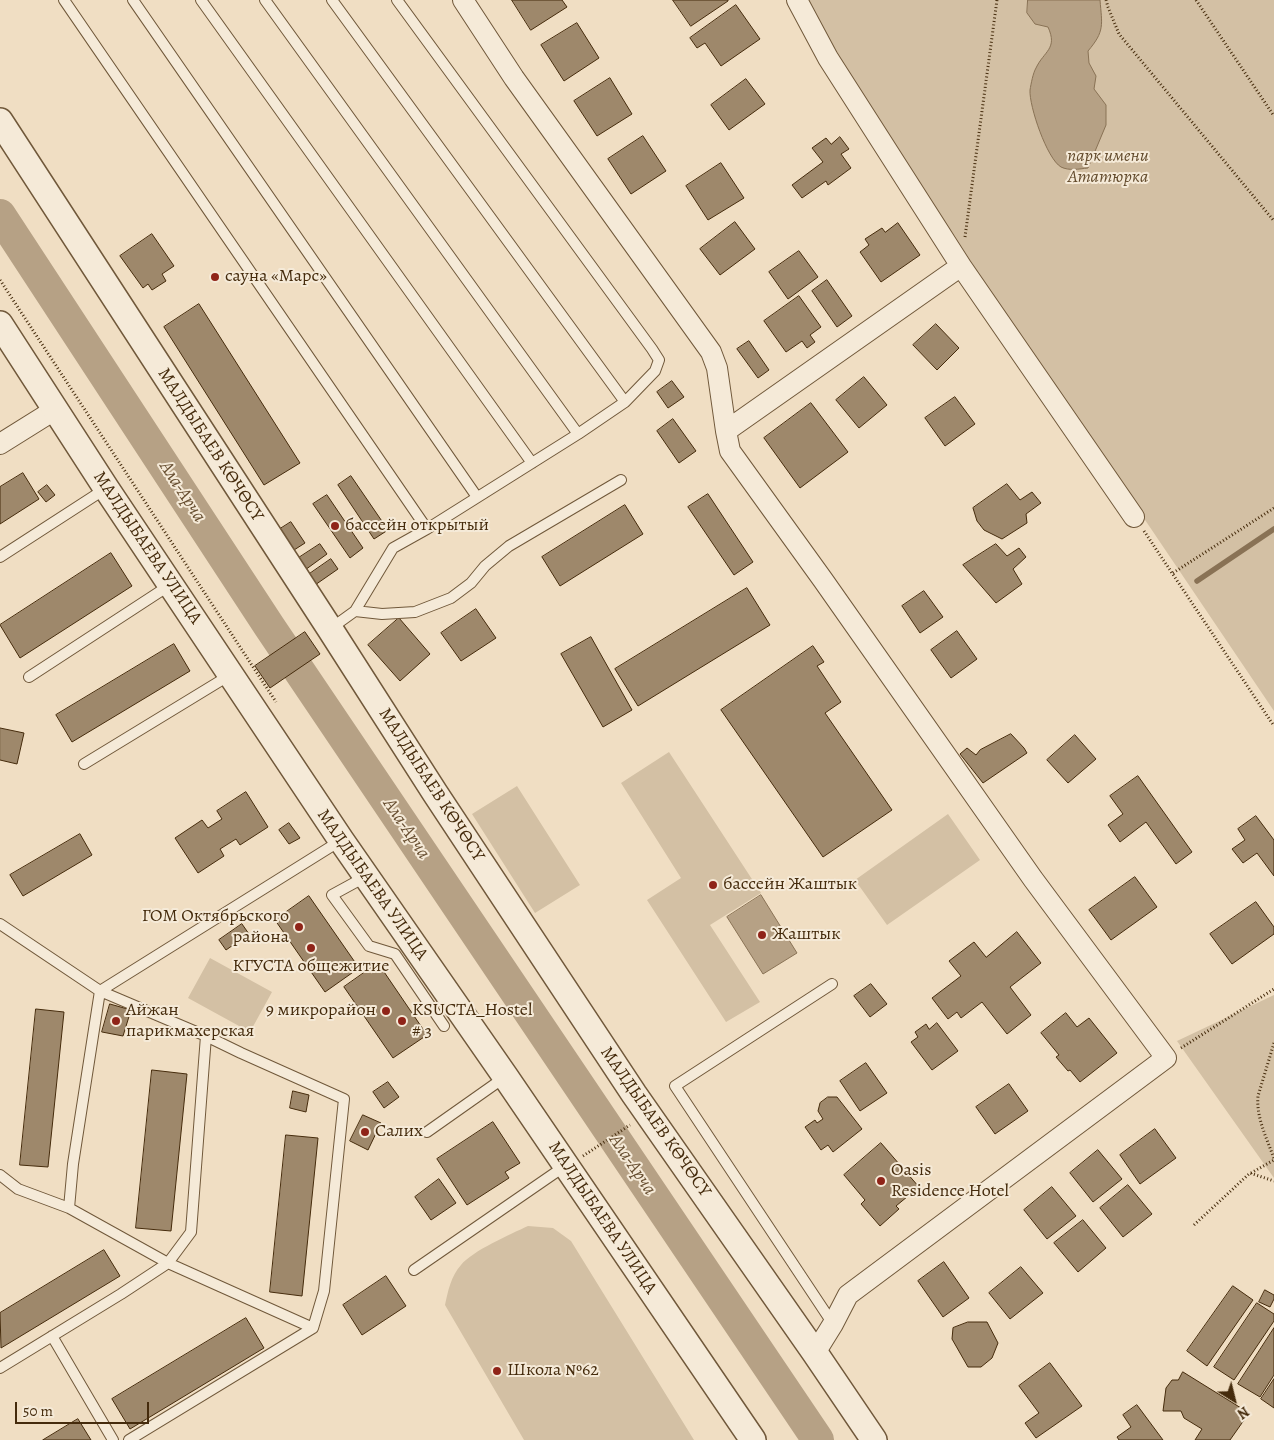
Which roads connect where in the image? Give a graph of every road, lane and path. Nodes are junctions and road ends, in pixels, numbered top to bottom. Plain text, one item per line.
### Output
1 (64, 0) edge
2 (133, 0) edge
3 (201, 0) edge
4 (265, 0) edge
5 (332, 0) edge
6 (397, 0) edge
7 (463, 0) edge
8 (797, 0) edge
9 (997, 0) edge
10 (1106, 0) edge
11 (1196, 0) edge
12 (1274, 116) edge
13 (0, 122) edge
14 (1274, 221) edge
15 (961, 266) junction
16 (0, 324) edge
17 (624, 402) junction
18 (56, 409) junction
19 (726, 431) junction
20 (578, 434) junction
21 (0, 444) edge
22 (532, 463) junction
23 (621, 480) dead end
24 (106, 488) junction
25 (477, 497) junction
26 (1274, 508) edge
27 (1134, 517) joint
28 (427, 529) junction
29 (0, 557) edge
30 (1173, 573) junction
31 (171, 584) junction
32 (355, 611) junction
33 (330, 629) junction
34 (230, 675) junction
35 (29, 677) dead end
36 (1274, 726) edge
37 (84, 764) dead end
38 (341, 840) junction
39 (366, 877) junction
40 (0, 924) edge
41 (832, 984) dead end
42 (1274, 989) edge
43 (100, 991) junction
44 (444, 1026) dead end
45 (206, 1036) junction
46 (1274, 1043) edge
47 (1166, 1058) junction
48 (505, 1076) junction
49 (633, 1123) dead end
50 (427, 1132) dead end
51 (1274, 1159) edge
52 (572, 1162) junction
53 (1250, 1173) junction
54 (0, 1175) edge
55 (1274, 1181) edge
56 (69, 1208) junction
57 (1194, 1224) dead end
58 (168, 1263) junction
59 (414, 1270) dead end
60 (833, 1324) junction
61 (313, 1328) junction
62 (52, 1336) junction
63 (816, 1353) junction
64 (0, 1368) edge
65 (113, 1440) edge
66 (128, 1440) edge
67 (753, 1440) edge
68 (874, 1440) edge

1 - 28 lane
2 - 25 lane
3 - 22 lane
4 - 20 lane
5 - 17 lane
6 - 17 lane
7 - 19 street
8 - 15 street
9 - 15 path
10 - 14 path
11 - 12 path
13 - 33 street, МАЛДЫБАЕВ КӨЧӨСҮ
15 - 19 street
15 - 27 street
16 - 18 street, МАЛДЫБАЕВА УЛИЦА
17 - 20 lane
18 - 21 street
18 - 24 street, МАЛДЫБАЕВА УЛИЦА
19 - 47 street
20 - 22 lane
22 - 25 lane
23 - 32 lane
24 - 29 lane
24 - 31 street, МАЛДЫБАЕВА УЛИЦА
25 - 28 lane
26 - 30 path
27 - 30 path
28 - 32 lane
30 - 36 path
31 - 34 street, МАЛДЫБАЕВА УЛИЦА
31 - 35 lane
32 - 33 lane
33 - 63 street, МАЛДЫБАЕВ КӨЧӨСҮ
34 - 37 lane
34 - 38 street, МАЛДЫБАЕВА УЛИЦА
38 - 39 street, МАЛДЫБАЕВА УЛИЦА
38 - 43 lane
39 - 44 lane
39 - 48 street, МАЛДЫБАЕВА УЛИЦА
40 - 43 lane
41 - 60 lane
42 - 47 path
43 - 45 lane
43 - 56 lane
45 - 58 lane
45 - 61 lane
46 - 51 path
47 - 60 street
48 - 50 lane
48 - 52 street, МАЛДЫБАЕВА УЛИЦА
49 - 52 path
51 - 53 path
52 - 59 lane
52 - 67 street, МАЛДЫБАЕВА УЛИЦА
53 - 55 path
53 - 57 path
54 - 56 lane
56 - 58 lane
58 - 61 lane
58 - 62 lane
60 - 63 street
61 - 66 lane
62 - 64 lane
62 - 65 lane
63 - 68 street, МАЛДЫБАЕВ КӨЧӨСҮ

